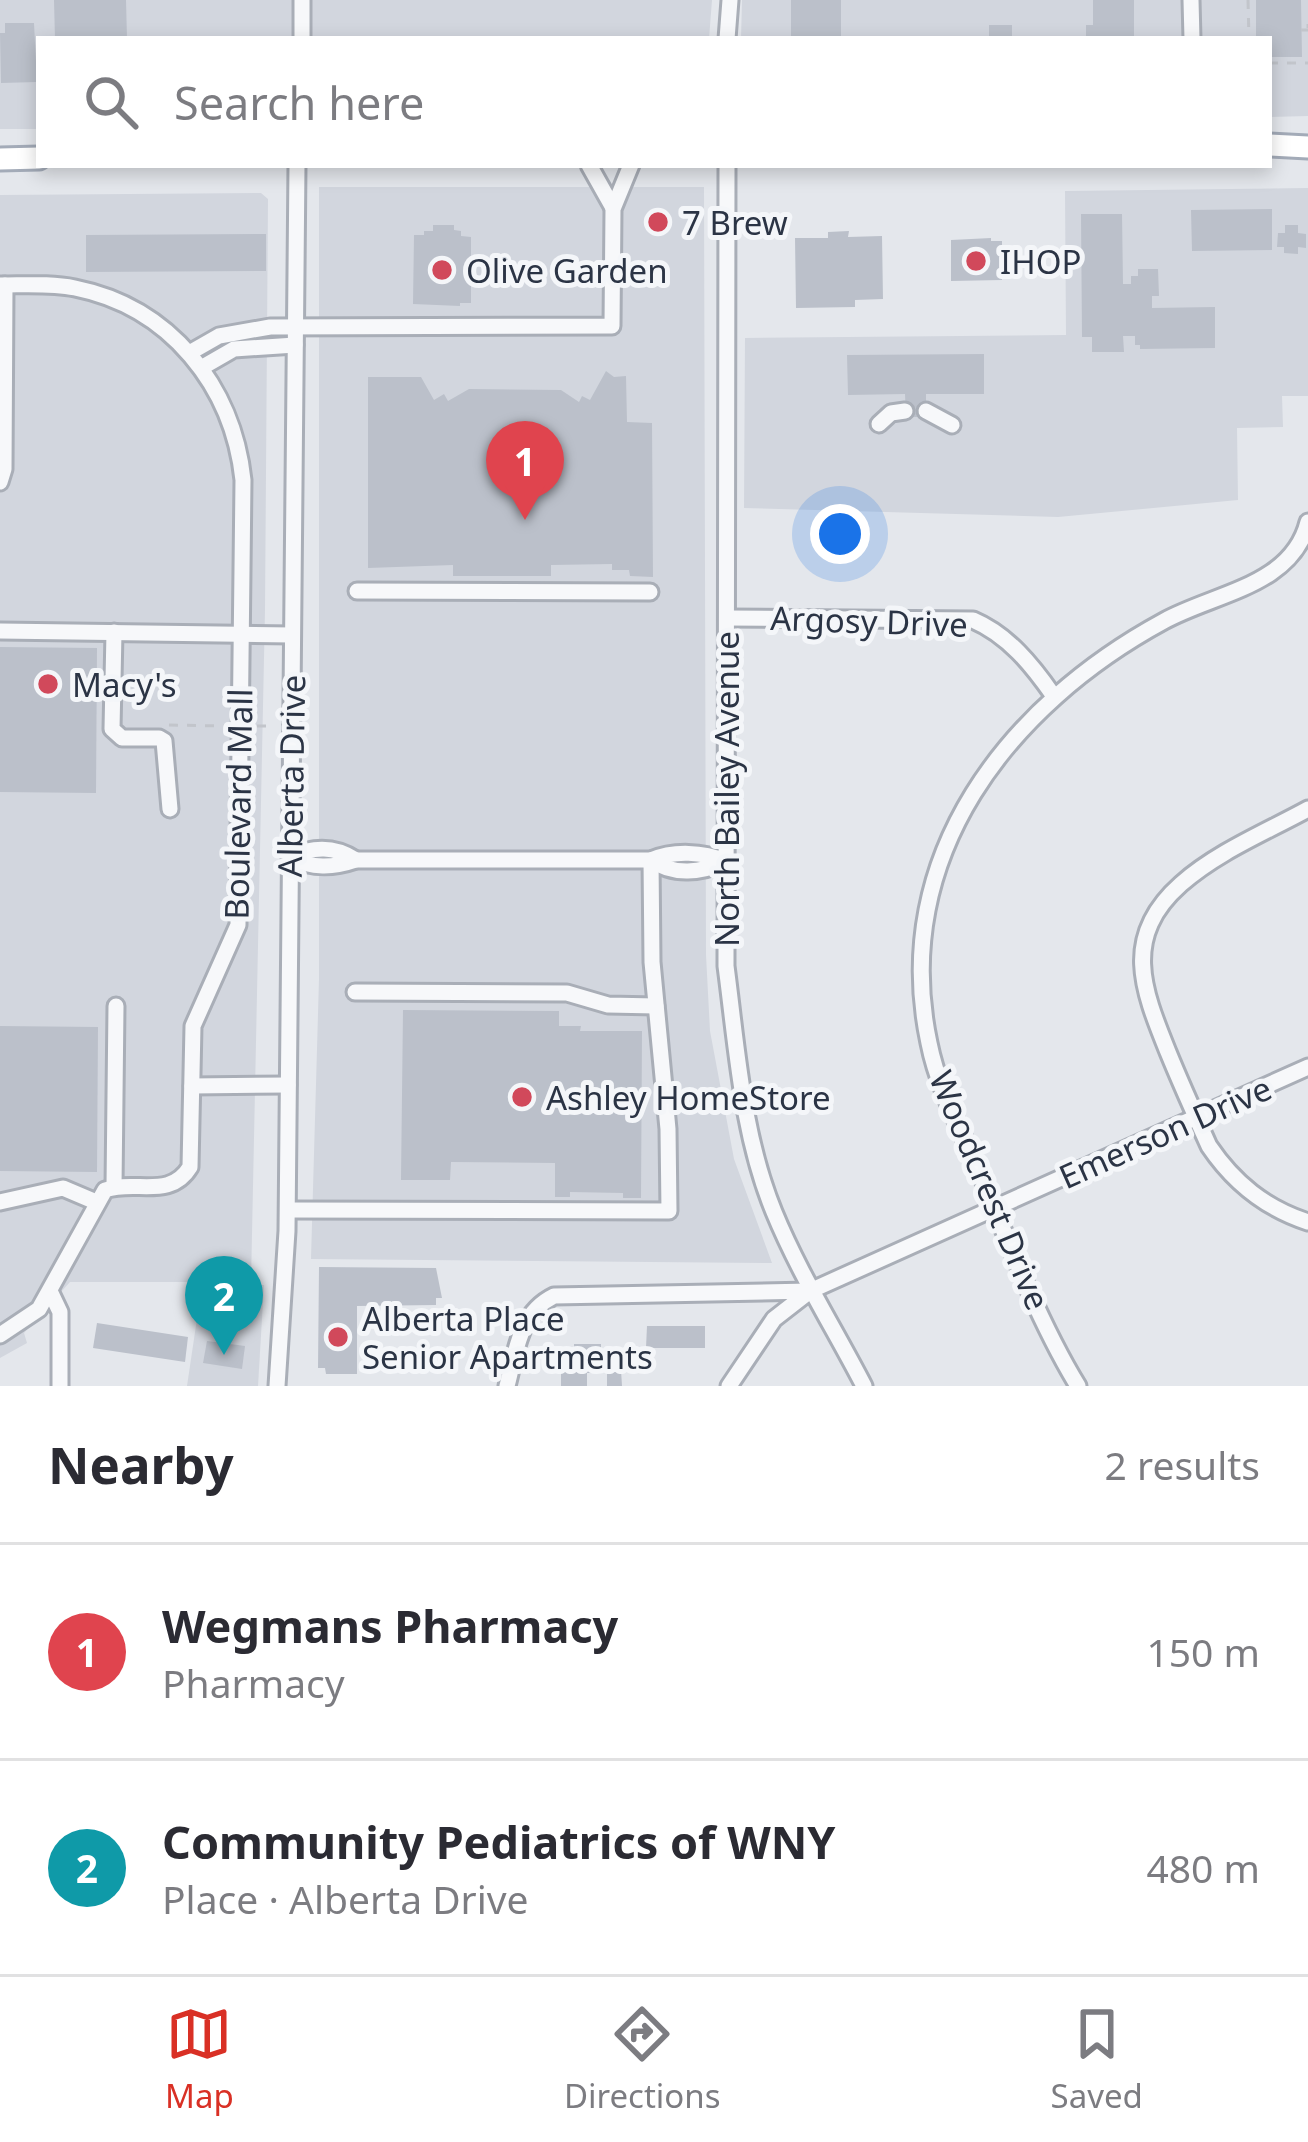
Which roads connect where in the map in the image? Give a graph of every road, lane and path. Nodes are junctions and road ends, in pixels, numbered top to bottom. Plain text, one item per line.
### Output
1 (302, 0) edge
2 (730, 0) edge
3 (1191, 0) edge
4 (1248, 0) edge
5 (302, 36) edge
6 (727, 36) edge
7 (1192, 36) edge
8 (1249, 36) edge
9 (1272, 63) edge
10 (1308, 63) edge
11 (1272, 146) edge
12 (1308, 147) edge
13 (36, 158) edge
14 (0, 159) edge
15 (297, 168) edge
16 (591, 168) edge
17 (630, 168) edge
18 (727, 168) edge
19 (613, 209) junction
20 (3, 285) edge
21 (295, 327) junction
22 (296, 345) junction
23 (191, 352) junction
24 (201, 368) junction
25 (905, 411) dead end
26 (926, 411) dead end
27 (879, 424) dead end
28 (952, 425) dead end
29 (0, 482) edge
30 (1308, 522) edge
31 (357, 592) dead end
32 (650, 592) dead end
33 (727, 618) junction
34 (0, 631) edge
35 (114, 632) junction
36 (242, 634) junction
37 (292, 635) junction
38 (1053, 695) junction
39 (167, 725) dead end
40 (230, 726) dead end
41 (255, 726) dead end
42 (270, 726) dead end
43 (170, 809) dead end
44 (1308, 809) edge
45 (290, 857) junction
46 (651, 860) junction
47 (726, 861) junction
48 (355, 992) dead end
49 (116, 1006) dead end
50 (656, 1006) junction
51 (1308, 1067) edge
52 (192, 1085) junction
53 (288, 1085) junction
54 (1196, 1118) junction
55 (114, 1186) junction
56 (0, 1202) edge
57 (96, 1202) junction
58 (994, 1208) junction
59 (288, 1210) junction
60 (1308, 1222) edge
61 (50, 1291) junction
62 (810, 1291) junction
63 (0, 1335) edge
64 (60, 1386) edge
65 (277, 1386) edge
66 (507, 1386) edge
67 (729, 1386) edge
68 (864, 1386) edge
69 (1078, 1386) edge

1 - 5 street
2 - 6 street
3 - 7 street
4 - 8 path
9 - 10 path
11 - 12 main road
13 - 14 main road
15 - 21 street, Alberta Drive
16 - 19 street
17 - 19 street
18 - 33 street, North Bailey Avenue
19 - 21 street
20 - 23 street, Boulevard Mall
20 - 29 street, Boulevard Mall
21 - 22 street, Alberta Drive
21 - 23 street
22 - 24 street
22 - 37 street, Alberta Drive
23 - 24 street, Boulevard Mall
24 - 36 street, Boulevard Mall
25 - 27 street
26 - 28 street
30 - 38 street, Woodcrest Drive
31 - 32 street
33 - 38 street, Argosy Drive
33 - 47 street, North Bailey Avenue
34 - 35 street
35 - 36 street
35 - 43 street
36 - 37 street
36 - 52 street, Boulevard Mall
37 - 45 street, Alberta Drive
38 - 58 street, Woodcrest Drive
39 - 40 path
41 - 42 path
44 - 54 street
45 - 46 street
45 - 53 street, Alberta Drive
46 - 47 street
46 - 50 street
47 - 62 street, North Bailey Avenue
48 - 50 street
49 - 55 street
50 - 59 street
51 - 54 street, Emerson Drive
52 - 53 street
52 - 55 street, Boulevard Mall
53 - 59 street, Alberta Drive
54 - 58 street, Emerson Drive
54 - 60 street
55 - 57 street
56 - 57 street
57 - 61 street
58 - 62 street, Emerson Drive
58 - 69 street, Woodcrest Drive
59 - 65 street, Alberta Drive
61 - 63 street
61 - 64 street
62 - 66 street
62 - 67 street, Emerson Drive
62 - 68 street, North Bailey Avenue

